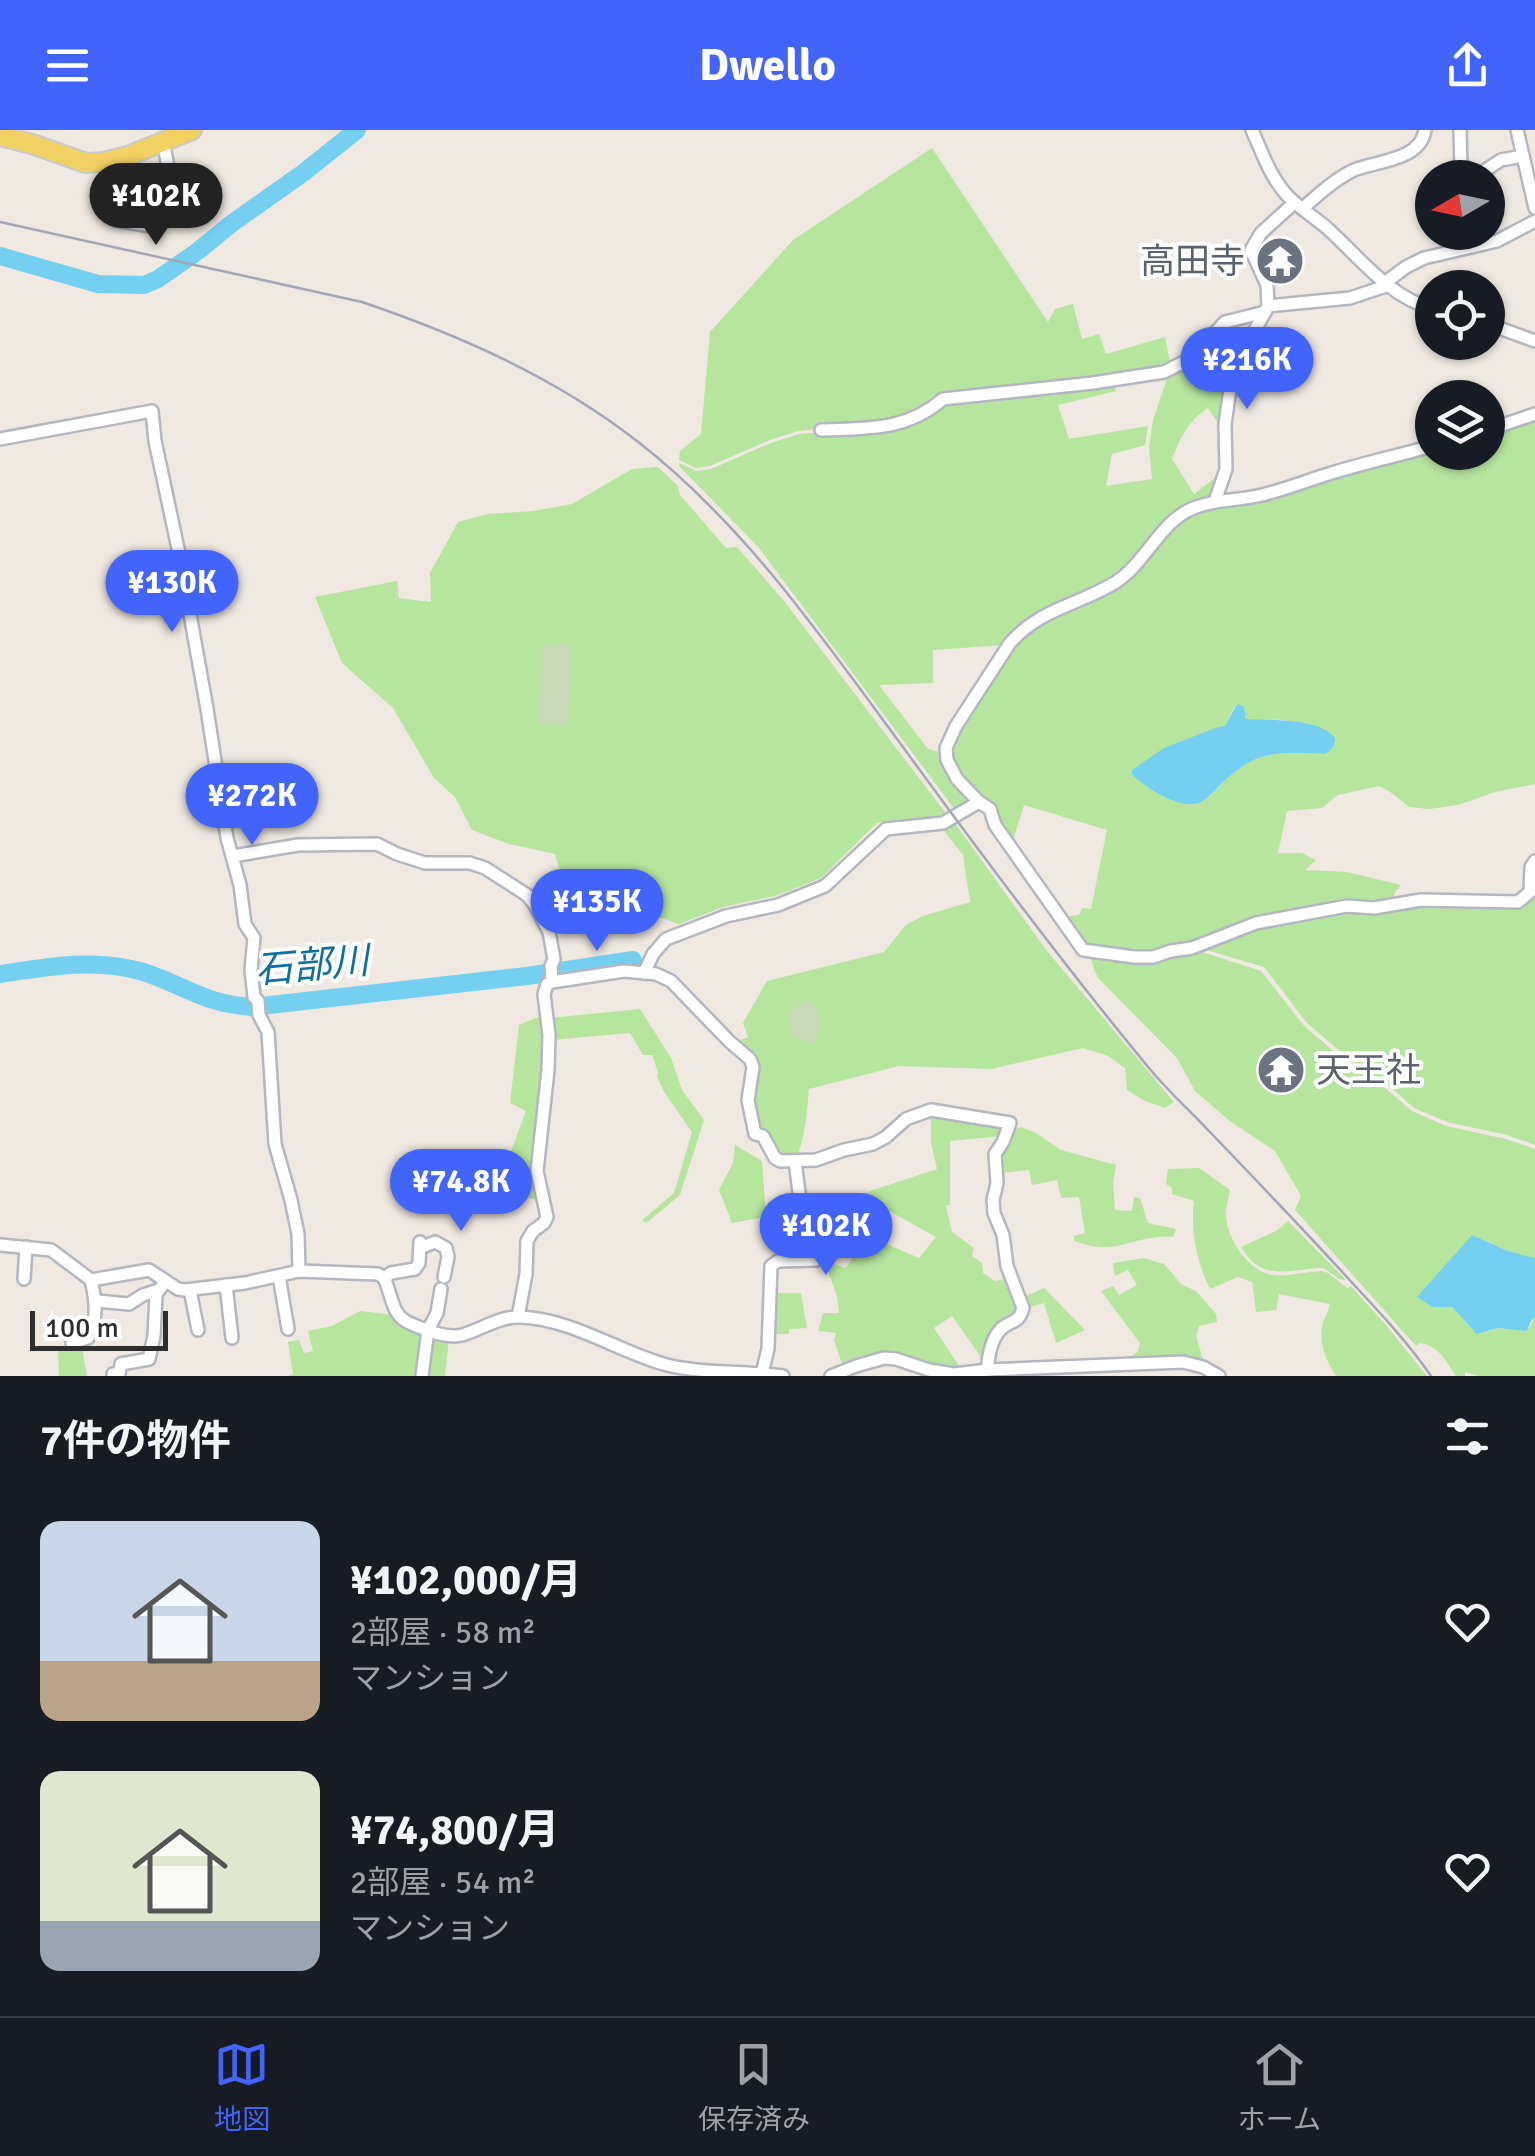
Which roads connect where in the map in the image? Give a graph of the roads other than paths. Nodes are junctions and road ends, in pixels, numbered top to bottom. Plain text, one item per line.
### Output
1 (192, 130) edge
2 (1252, 130) edge
3 (1425, 130) edge
4 (1460, 130) edge
5 (1517, 130) edge
6 (6, 135) edge
7 (35, 137) edge
8 (163, 141) junction
9 (1526, 154) edge
10 (113, 160) junction
11 (1299, 205) junction
12 (1535, 208) edge
13 (1535, 222) edge
14 (1388, 284) junction
15 (1415, 304) edge
16 (1266, 309) junction
17 (1505, 330) edge
18 (1535, 341) edge
19 (1535, 414) edge
20 (1505, 424) edge
21 (821, 430) dead end
22 (0, 439) edge
23 (1415, 450) edge
24 (1216, 502) junction
25 (979, 802) junction
26 (234, 856) junction
27 (1535, 860) edge
28 (644, 973) junction
29 (551, 975) junction
30 (795, 1162) junction
31 (0, 1245) edge
32 (26, 1247) junction
33 (299, 1272) junction
34 (279, 1276) junction
35 (384, 1278) junction
36 (24, 1279) dead end
37 (91, 1280) junction
38 (226, 1285) junction
39 (163, 1286) junction
40 (190, 1290) junction
41 (96, 1301) junction
42 (518, 1317) junction
43 (288, 1329) dead end
44 (198, 1330) dead end
45 (428, 1330) junction
46 (232, 1338) dead end
47 (72, 1343) dead end
48 (988, 1370) junction
49 (762, 1373) junction
50 (113, 1374) edge
51 (422, 1376) edge
52 (783, 1376) edge
53 (830, 1376) edge
54 (1219, 1376) edge

1 - 8 main road
2 - 11 street
3 - 11 street
4 - 9 street
5 - 9 street
6 - 7 main road
7 - 10 main road
8 - 10 main road
8 - 10 street
9 - 12 street
11 - 14 street
11 - 16 street
13 - 14 street
14 - 15 street
14 - 16 street
16 - 21 street
16 - 24 street
17 - 18 street
19 - 20 street
22 - 26 street
23 - 24 street
24 - 25 street
25 - 27 street
25 - 28 street
26 - 29 street
26 - 33 street
28 - 29 street
28 - 30 street
29 - 42 street
30 - 48 street
30 - 49 street
31 - 32 street
32 - 36 street
32 - 37 street
33 - 34 street
33 - 35 street
34 - 38 street
34 - 43 street
35 - 45 street
35 - 45 street
37 - 39 street
37 - 41 street
38 - 40 street
38 - 46 street
39 - 40 street
39 - 41 street
39 - 50 street
40 - 44 street
41 - 47 street
42 - 45 street
42 - 49 street
45 - 51 street
48 - 53 street
48 - 54 street
49 - 52 street

